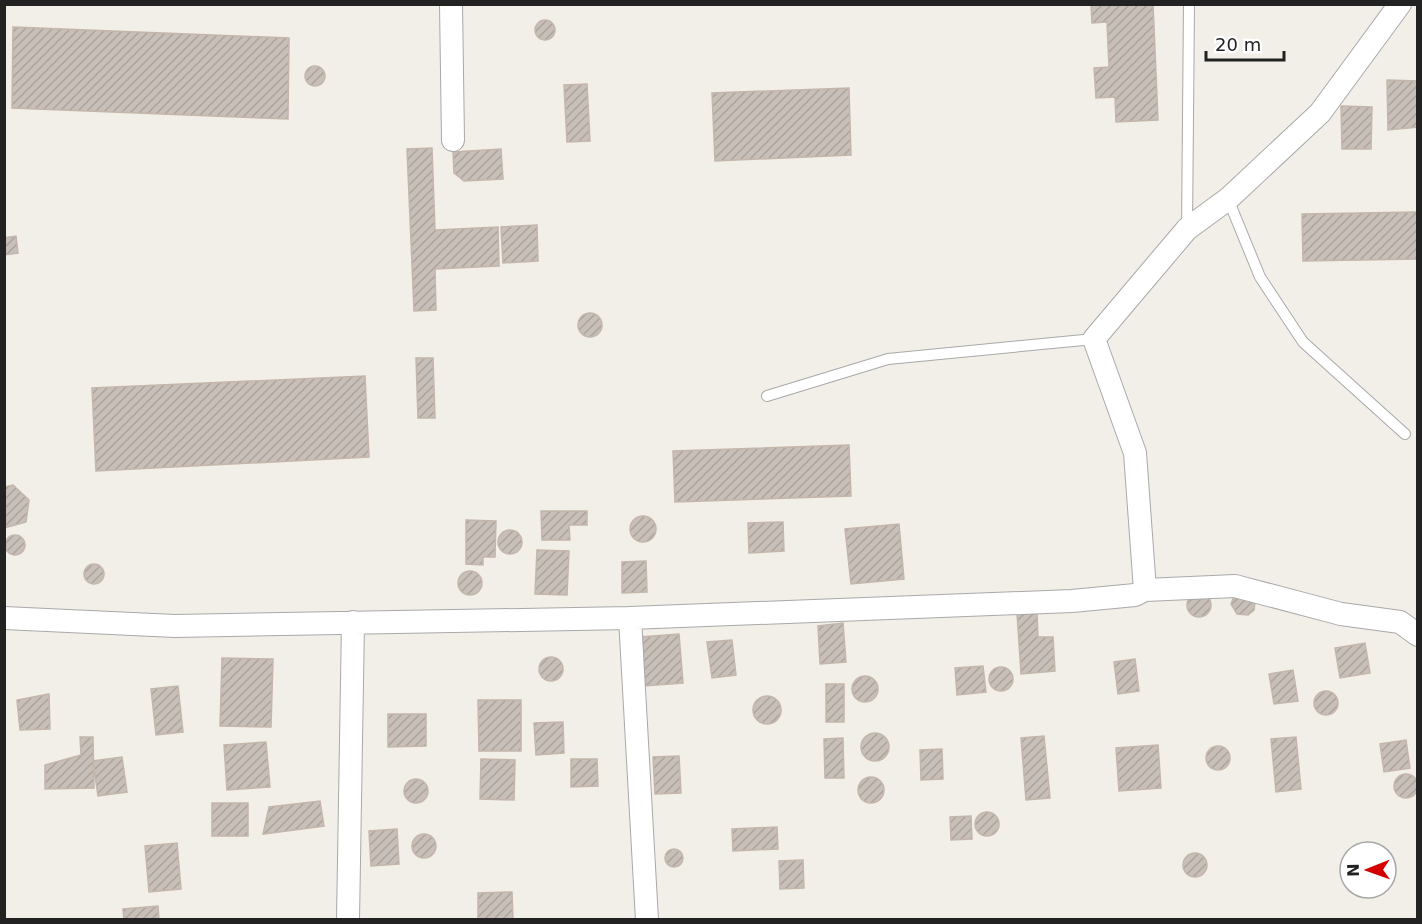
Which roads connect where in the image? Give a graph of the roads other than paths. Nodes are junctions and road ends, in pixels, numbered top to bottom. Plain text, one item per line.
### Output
1 (451, 4) edge
2 (1189, 4) edge
3 (1400, 4) edge
4 (453, 140) dead end
5 (1228, 199) junction
6 (1187, 229) junction
7 (1094, 339) junction
8 (767, 396) dead end
9 (1405, 434) dead end
10 (1145, 590) junction
11 (4, 618) edge
12 (630, 618) junction
13 (353, 622) junction
14 (1418, 635) edge
15 (348, 920) edge
16 (647, 920) edge

1 - 4 street
2 - 6 lane
3 - 5 street
5 - 6 street
5 - 9 lane
6 - 7 street
7 - 8 lane
7 - 10 street
10 - 12 street
10 - 14 street
11 - 13 street
12 - 13 street
12 - 16 street
13 - 15 street

